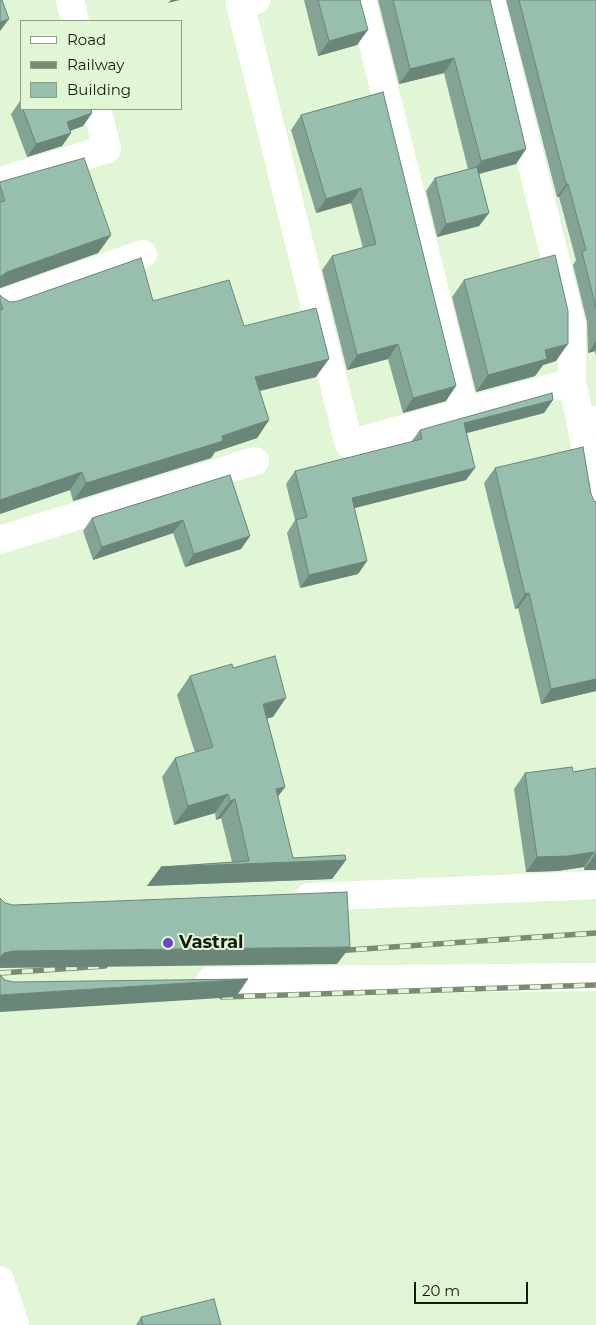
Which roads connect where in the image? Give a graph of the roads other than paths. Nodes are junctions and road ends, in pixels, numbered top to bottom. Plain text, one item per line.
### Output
1 (70, 0) edge
2 (254, 0) edge
3 (362, 0) edge
4 (491, 0) edge
5 (75, 20) edge
6 (97, 110) edge
7 (0, 181) edge
8 (143, 254) dead end
9 (0, 304) edge
10 (572, 382) junction
11 (465, 412) junction
12 (588, 422) edge
13 (255, 461) dead end
14 (596, 506) edge
15 (0, 540) edge
16 (596, 885) edge
17 (283, 898) edge
18 (596, 977) edge
19 (189, 982) edge
20 (0, 1280) edge
21 (15, 1325) edge

1 - 5 street
2 - 11 street
3 - 11 street
4 - 10 street
6 - 7 street
8 - 9 street
10 - 11 street
10 - 12 street
12 - 14 street
13 - 15 street
16 - 17 street
18 - 19 street
20 - 21 street

